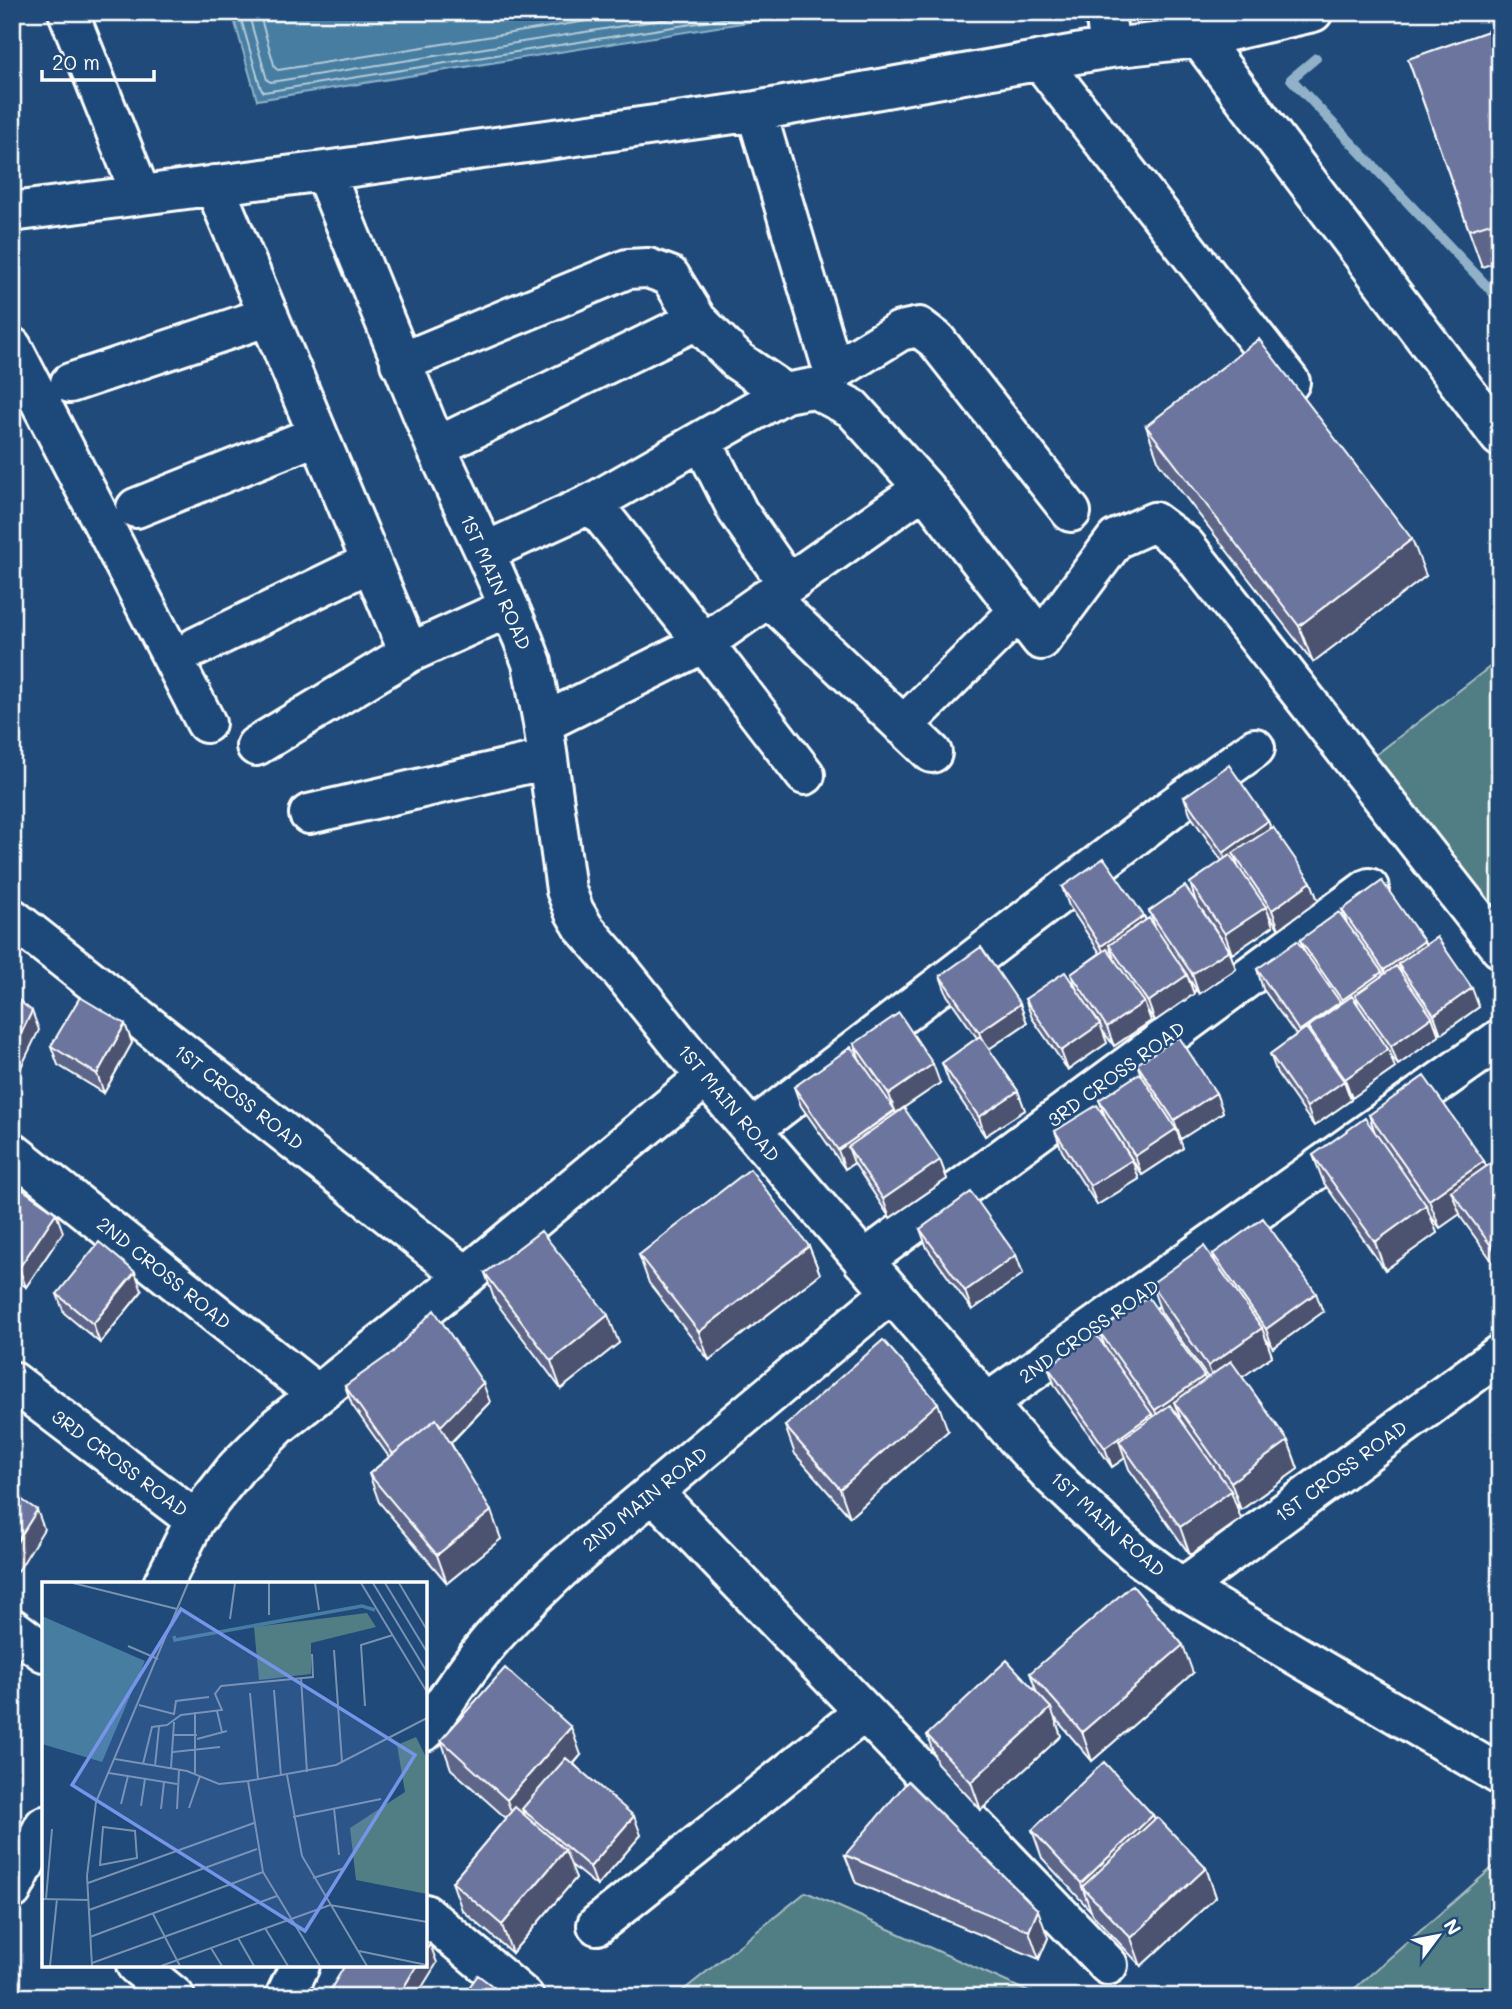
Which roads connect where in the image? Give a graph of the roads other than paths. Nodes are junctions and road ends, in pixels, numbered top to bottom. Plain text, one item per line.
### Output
1 (68, 12) edge
2 (1313, 12) edge
3 (1108, 30) edge
4 (1199, 38) junction
5 (1040, 60) junction
6 (756, 111) junction
7 (324, 171) junction
8 (214, 185) junction
9 (141, 195) junction
10 (12, 212) edge
11 (269, 316) junction
12 (697, 320) junction
13 (12, 347) edge
14 (400, 363) junction
15 (70, 383) dead end
16 (785, 393) junction
17 (1315, 413) edge
18 (318, 435) junction
19 (1500, 438) edge
20 (702, 441) junction
21 (436, 447) junction
22 (924, 488) junction
23 (592, 503) junction
24 (136, 509) dead end
25 (1071, 512) dead end
26 (485, 552) junction
27 (371, 562) junction
28 (778, 590) junction
29 (508, 608) junction
30 (1018, 612) junction
31 (704, 643) junction
32 (196, 647) dead end
33 (409, 653) junction
34 (206, 723) dead end
35 (903, 726) junction
36 (546, 741) junction
37 (256, 747) dead end
38 (1255, 748) dead end
39 (932, 753) dead end
40 (805, 775) dead end
41 (309, 814) dead end
42 (1369, 888) edge
43 (12, 918) edge
44 (1500, 948) edge
45 (1500, 1039) edge
46 (706, 1077) junction
47 (751, 1130) junction
48 (12, 1152) edge
49 (863, 1261) junction
50 (466, 1276) junction
51 (891, 1293) junction
52 (1500, 1354) edge
53 (12, 1381) edge
54 (317, 1394) junction
55 (986, 1404) junction
56 (654, 1493) junction
57 (195, 1520) junction
58 (164, 1582) edge
59 (1182, 1588) junction
60 (12, 1628) edge
61 (42, 1651) edge
62 (864, 1712) junction
63 (427, 1728) edge
64 (1500, 1775) edge
65 (42, 1831) edge
66 (22, 1880) edge
67 (427, 1916) edge
68 (597, 1925) dead end
69 (1108, 1965) dead end
70 (138, 1967) edge
71 (299, 1967) edge
72 (175, 1997) edge
73 (285, 1997) edge
74 (524, 1997) edge

1 - 9 street
2 - 4 street
3 - 4 street
3 - 5 street
4 - 19 street
5 - 6 street
5 - 17 street
6 - 7 street
6 - 25 street
7 - 8 street
7 - 14 street, 1ST MAIN ROAD
8 - 9 street
8 - 11 street
9 - 10 street
11 - 15 street
11 - 18 street
12 - 14 street
12 - 16 street
12 - 21 street
13 - 34 street
14 - 21 street, 1ST MAIN ROAD
16 - 20 street
16 - 22 street
18 - 24 street
18 - 27 street
20 - 23 street
20 - 28 street
21 - 26 street, 1ST MAIN ROAD
22 - 28 street
22 - 30 street
23 - 26 street
23 - 31 street
26 - 29 street, 1ST MAIN ROAD
27 - 32 street
27 - 33 street
28 - 31 street
28 - 35 street
29 - 33 street
29 - 36 street, 1ST MAIN ROAD
30 - 35 street
30 - 44 street
31 - 36 street
31 - 40 street
33 - 37 street
35 - 39 street
36 - 41 street
36 - 46 street, 1ST MAIN ROAD
38 - 47 street
42 - 49 street, 3RD CROSS ROAD
43 - 50 street, 1ST CROSS ROAD
45 - 55 street, 2ND CROSS ROAD
46 - 47 street, 1ST MAIN ROAD
46 - 50 street
47 - 49 street, 1ST MAIN ROAD
48 - 54 street, 2ND CROSS ROAD
49 - 51 street, 1ST MAIN ROAD
50 - 54 street
51 - 55 street, 1ST MAIN ROAD
51 - 56 street, 2ND MAIN ROAD
52 - 59 street, 1ST CROSS ROAD
53 - 57 street, 3RD CROSS ROAD
54 - 57 street
55 - 59 street, 1ST MAIN ROAD
56 - 62 street
56 - 63 street, 2ND MAIN ROAD
57 - 58 street
59 - 64 street, 1ST MAIN ROAD
60 - 61 street
62 - 68 street
62 - 69 street
65 - 66 street
67 - 74 street
70 - 72 street
71 - 73 street

